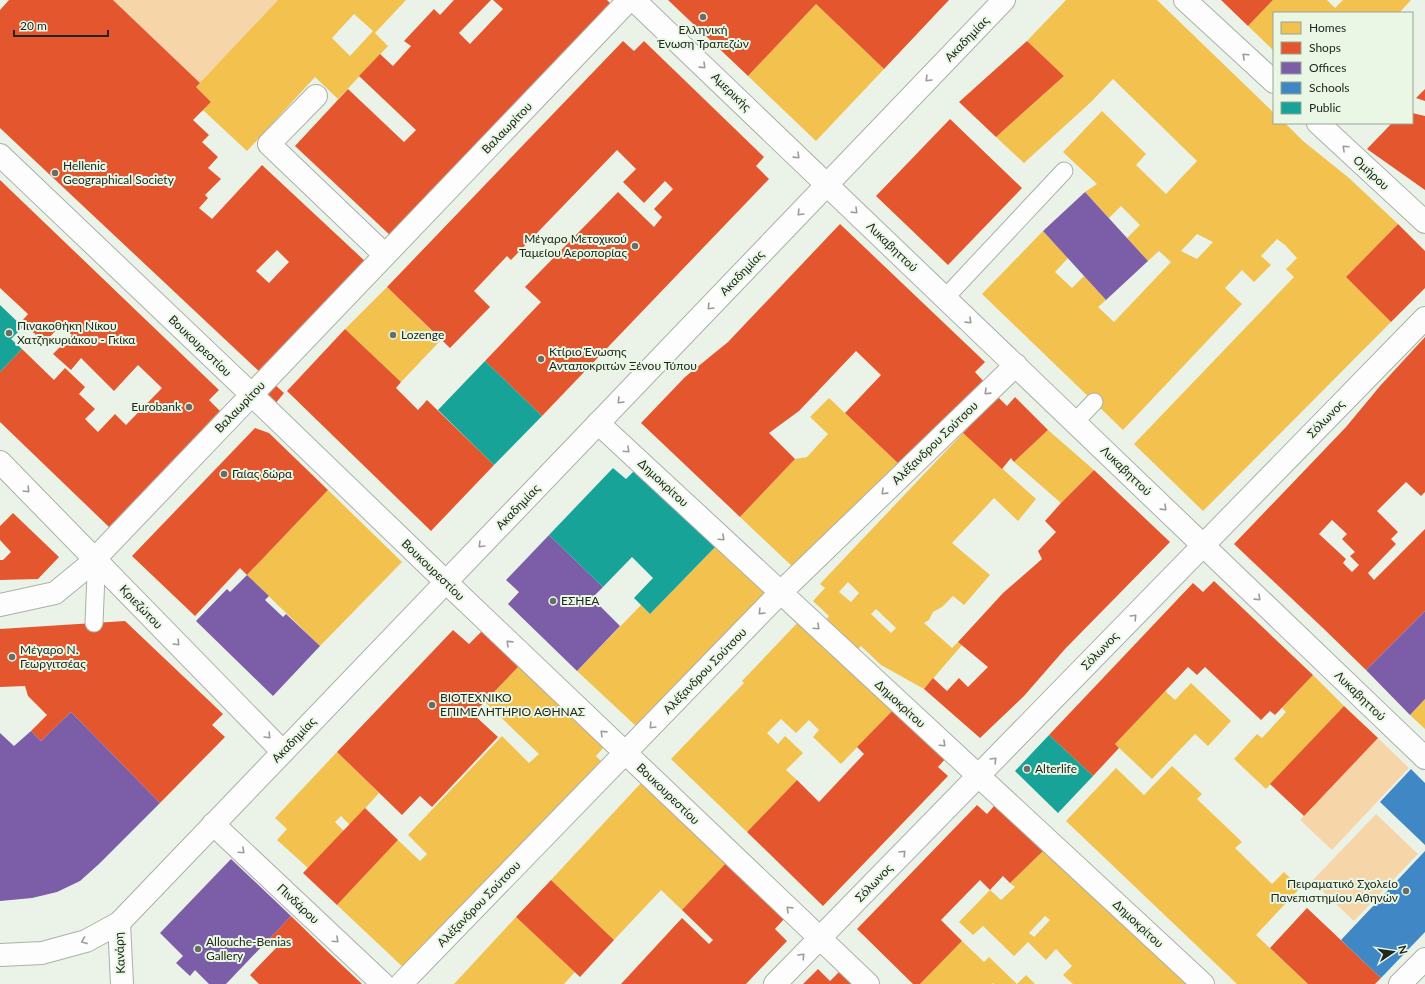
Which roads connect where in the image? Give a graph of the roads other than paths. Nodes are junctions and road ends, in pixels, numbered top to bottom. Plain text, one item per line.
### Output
1 (629, 0) edge
2 (634, 0) edge
3 (1004, 0) edge
4 (1185, 0) edge
5 (1273, 81) edge
6 (316, 96) dead end
7 (1319, 124) edge
8 (0, 155) edge
9 (1064, 171) dead end
10 (827, 185) junction
11 (1425, 222) edge
12 (385, 255) junction
13 (945, 298) junction
14 (1425, 318) edge
15 (1016, 365) junction
16 (252, 395) junction
17 (1094, 402) dead end
18 (1075, 422) junction
19 (598, 423) junction
20 (0, 462) edge
21 (1203, 545) junction
22 (95, 559) junction
23 (446, 582) junction
24 (780, 592) junction
25 (0, 606) edge
26 (94, 623) dead end
27 (283, 752) junction
28 (626, 754) junction
29 (1425, 758) edge
30 (978, 776) junction
31 (213, 824) junction
32 (119, 923) junction
33 (820, 938) junction
34 (0, 955) edge
35 (1425, 959) edge
36 (122, 984) edge
37 (384, 984) edge
38 (401, 984) edge
39 (775, 984) edge
40 (868, 984) edge
41 (1203, 984) edge
42 (1400, 984) edge

1 - 12 street, Βαλαωρίτου
2 -> 10 street, Αμερικής
3 -> 10 street, Ακαδημίας
5 -> 4 street
6 - 12 street
11 -> 7 street, Ομήρου
8 - 16 street, Βουκουρεστίου
9 - 13 lane
10 -> 13 street, Λυκαβηττού
10 -> 19 street, Ακαδημίας
12 - 16 street, Βαλαωρίτου
13 -> 15 street, Λυκαβηττού
14 - 21 street, Σόλωνος
15 - 18 street, Λυκαβηττού
15 -> 24 street, Αλέξανδρου Σούτσου
16 - 22 street, Βαλαωρίτου
16 - 23 street, Βουκουρεστίου
17 - 18 lane
18 -> 21 street, Λυκαβηττού
19 -> 23 street, Ακαδημίας
19 -> 24 street, Δημοκρίτου
20 -> 22 street, Κριεζώτου
21 -> 29 street, Λυκαβηττού
30 -> 21 street, Σόλωνος
22 - 25 street, Βαλαωρίτου
22 - 26 lane
22 -> 27 street, Κριεζώτου
23 - 27 street, Ακαδημίας
28 -> 23 street, Βουκουρεστίου
24 -> 28 street, Αλέξανδρου Σούτσου
24 -> 30 street, Δημοκρίτου
27 - 31 street, Ακαδημίας
33 -> 28 street, Βουκουρεστίου
28 - 38 street, Αλέξανδρου Σούτσου
33 -> 30 street, Σόλωνος
30 - 41 street, Δημοκρίτου
31 - 32 street, Ακαδημίας
31 -> 37 street, Πινδάρου
32 -> 34 street, Ακαδημίας
32 - 36 street, Κανάρη
39 -> 33 street, Σόλωνος
33 - 40 street, Βουκουρεστίου
35 - 42 street

